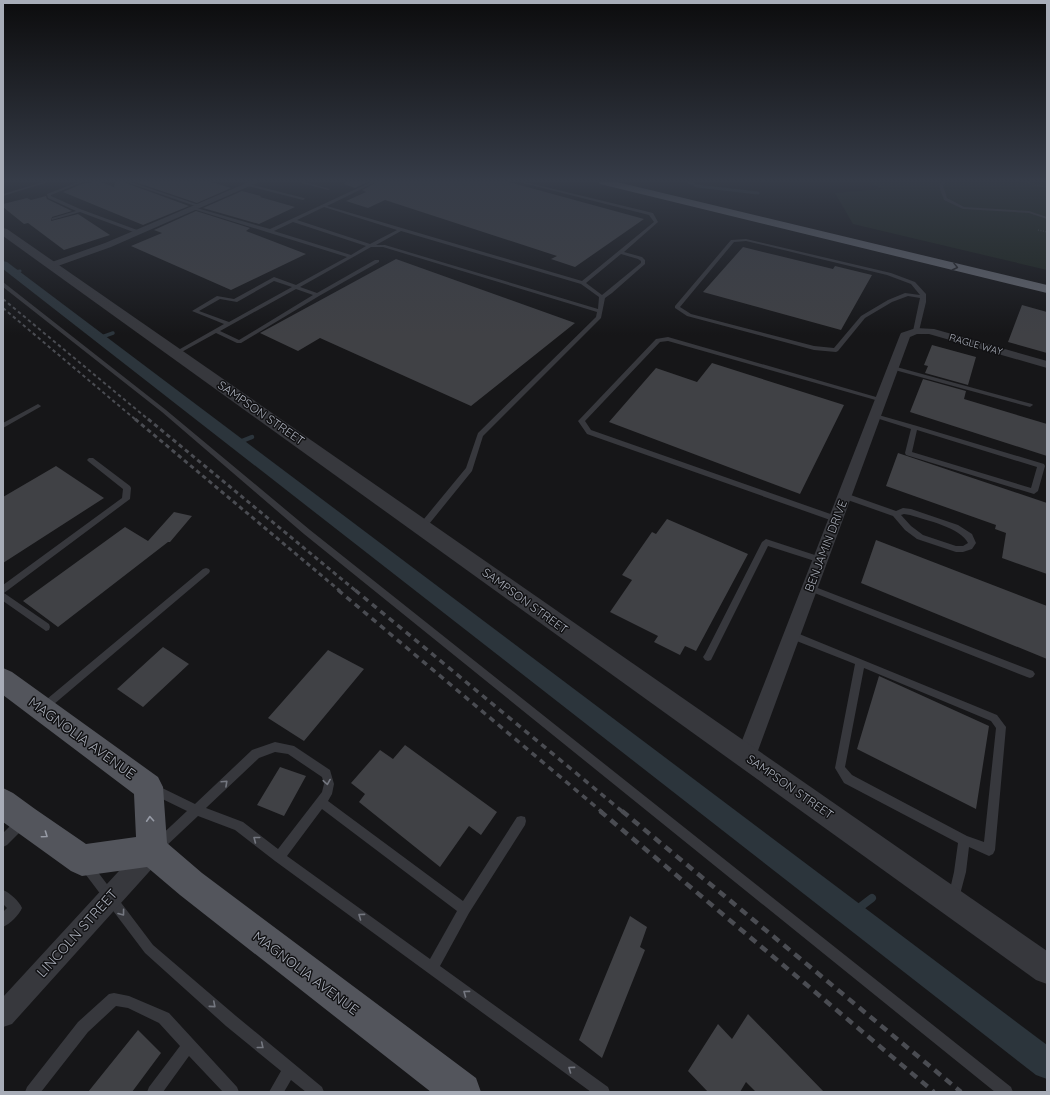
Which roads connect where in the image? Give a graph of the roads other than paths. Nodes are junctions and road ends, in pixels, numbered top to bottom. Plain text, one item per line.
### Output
1 (6, 233) edge
2 (135, 233) edge
3 (277, 233) edge
4 (331, 233) edge
5 (394, 233) edge
6 (411, 233) edge
7 (643, 233) edge
8 (816, 233) edge
9 (856, 233) edge
10 (370, 246) junction
11 (620, 252) junction
12 (351, 257) junction
13 (377, 261) dead end
14 (52, 265) junction
15 (1047, 279) edge
16 (3, 284) edge
17 (583, 284) junction
18 (295, 288) junction
19 (1047, 289) edge
20 (317, 295) junction
21 (602, 297) junction
22 (923, 297) junction
23 (600, 311) junction
24 (229, 324) junction
25 (216, 331) junction
26 (911, 333) junction
27 (176, 353) junction
28 (1047, 365) edge
29 (893, 368) junction
30 (881, 400) junction
31 (1030, 405) dead end
32 (38, 406) dead end
33 (875, 416) junction
34 (3, 426) edge
35 (915, 427) junction
36 (91, 460) dead end
37 (845, 496) junction
38 (896, 514) junction
39 (836, 519) junction
40 (422, 527) junction
41 (821, 560) junction
42 (206, 571) dead end
43 (810, 588) junction
44 (3, 590) edge
45 (3, 596) edge
46 (46, 627) dead end
47 (792, 635) junction
48 (708, 657) dead end
49 (860, 662) junction
50 (1030, 674) dead end
51 (3, 680) edge
52 (42, 708) junction
53 (746, 756) junction
54 (148, 787) junction
55 (321, 802) junction
56 (196, 810) junction
57 (10, 821) edge
58 (521, 821) dead end
59 (964, 840) junction
60 (152, 851) junction
61 (279, 857) junction
62 (82, 860) junction
63 (3, 896) edge
64 (110, 896) junction
65 (952, 902) junction
66 (465, 909) junction
67 (3, 921) edge
68 (432, 968) junction
69 (1047, 969) edge
70 (3, 1015) edge
71 (189, 1045) junction
72 (290, 1069) junction
73 (32, 1092) edge
74 (154, 1092) edge
75 (232, 1092) edge
76 (276, 1092) edge
77 (317, 1092) edge
78 (462, 1092) edge
79 (602, 1092) edge
80 (1006, 1092) edge

1 - 14 street, SAMPSON STREET
2 - 14 street
3 - 12 lane
4 - 10 lane
5 - 10 lane
6 - 17 lane
7 - 11 lane
8 -> 19 highway
9 - 15 highway
10 - 12 lane
10 - 23 lane
11 - 17 lane
11 - 21 lane
12 - 18 lane
13 - 20 lane
14 - 27 street, SAMPSON STREET
16 - 80 lane
17 - 21 lane
18 - 20 lane
18 - 24 lane
18 - 24 lane
20 - 25 lane
21 - 23 lane
22 - 22 lane
22 - 26 lane
23 - 40 lane
24 - 25 lane
25 - 27 lane
26 - 28 street, RAGLE WAY
26 - 29 street, BENJAMIN DRIVE
27 - 40 street, SAMPSON STREET
29 - 30 street, BENJAMIN DRIVE
29 - 31 lane
30 - 33 street, BENJAMIN DRIVE
30 - 39 lane
32 - 34 lane
33 - 35 lane
33 - 37 street, BENJAMIN DRIVE
35 - 35 lane
36 - 44 lane
37 - 38 lane
37 - 39 street, BENJAMIN DRIVE
38 - 38 lane
39 - 41 street, BENJAMIN DRIVE
40 - 53 street, SAMPSON STREET
41 - 43 street, BENJAMIN DRIVE
41 - 48 lane
42 - 52 lane
43 - 47 street, BENJAMIN DRIVE
43 - 50 lane
45 - 46 lane
47 - 49 lane
47 - 53 street, BENJAMIN DRIVE
49 - 59 lane
49 - 59 lane
51 - 52 main road, MAGNOLIA AVENUE
52 - 54 main road, MAGNOLIA AVENUE
53 - 65 street, SAMPSON STREET
54 - 56 lane
60 -> 54 main road, MAGNOLIA AVENUE
56 -> 55 lane
55 - 61 lane
55 - 66 lane
56 - 60 lane
61 -> 56 lane
57 -> 62 main road
58 - 66 lane
59 - 65 lane
60 - 62 main road
60 - 64 street, LINCOLN STREET
60 - 78 main road, MAGNOLIA AVENUE
68 -> 61 lane
62 - 64 lane
63 - 67 lane
64 - 70 street, LINCOLN STREET
64 -> 72 lane
65 - 69 street, SAMPSON STREET
66 - 68 lane
79 -> 68 lane
71 - 73 lane
71 - 74 lane
71 - 75 lane
72 - 76 lane
72 - 77 lane

